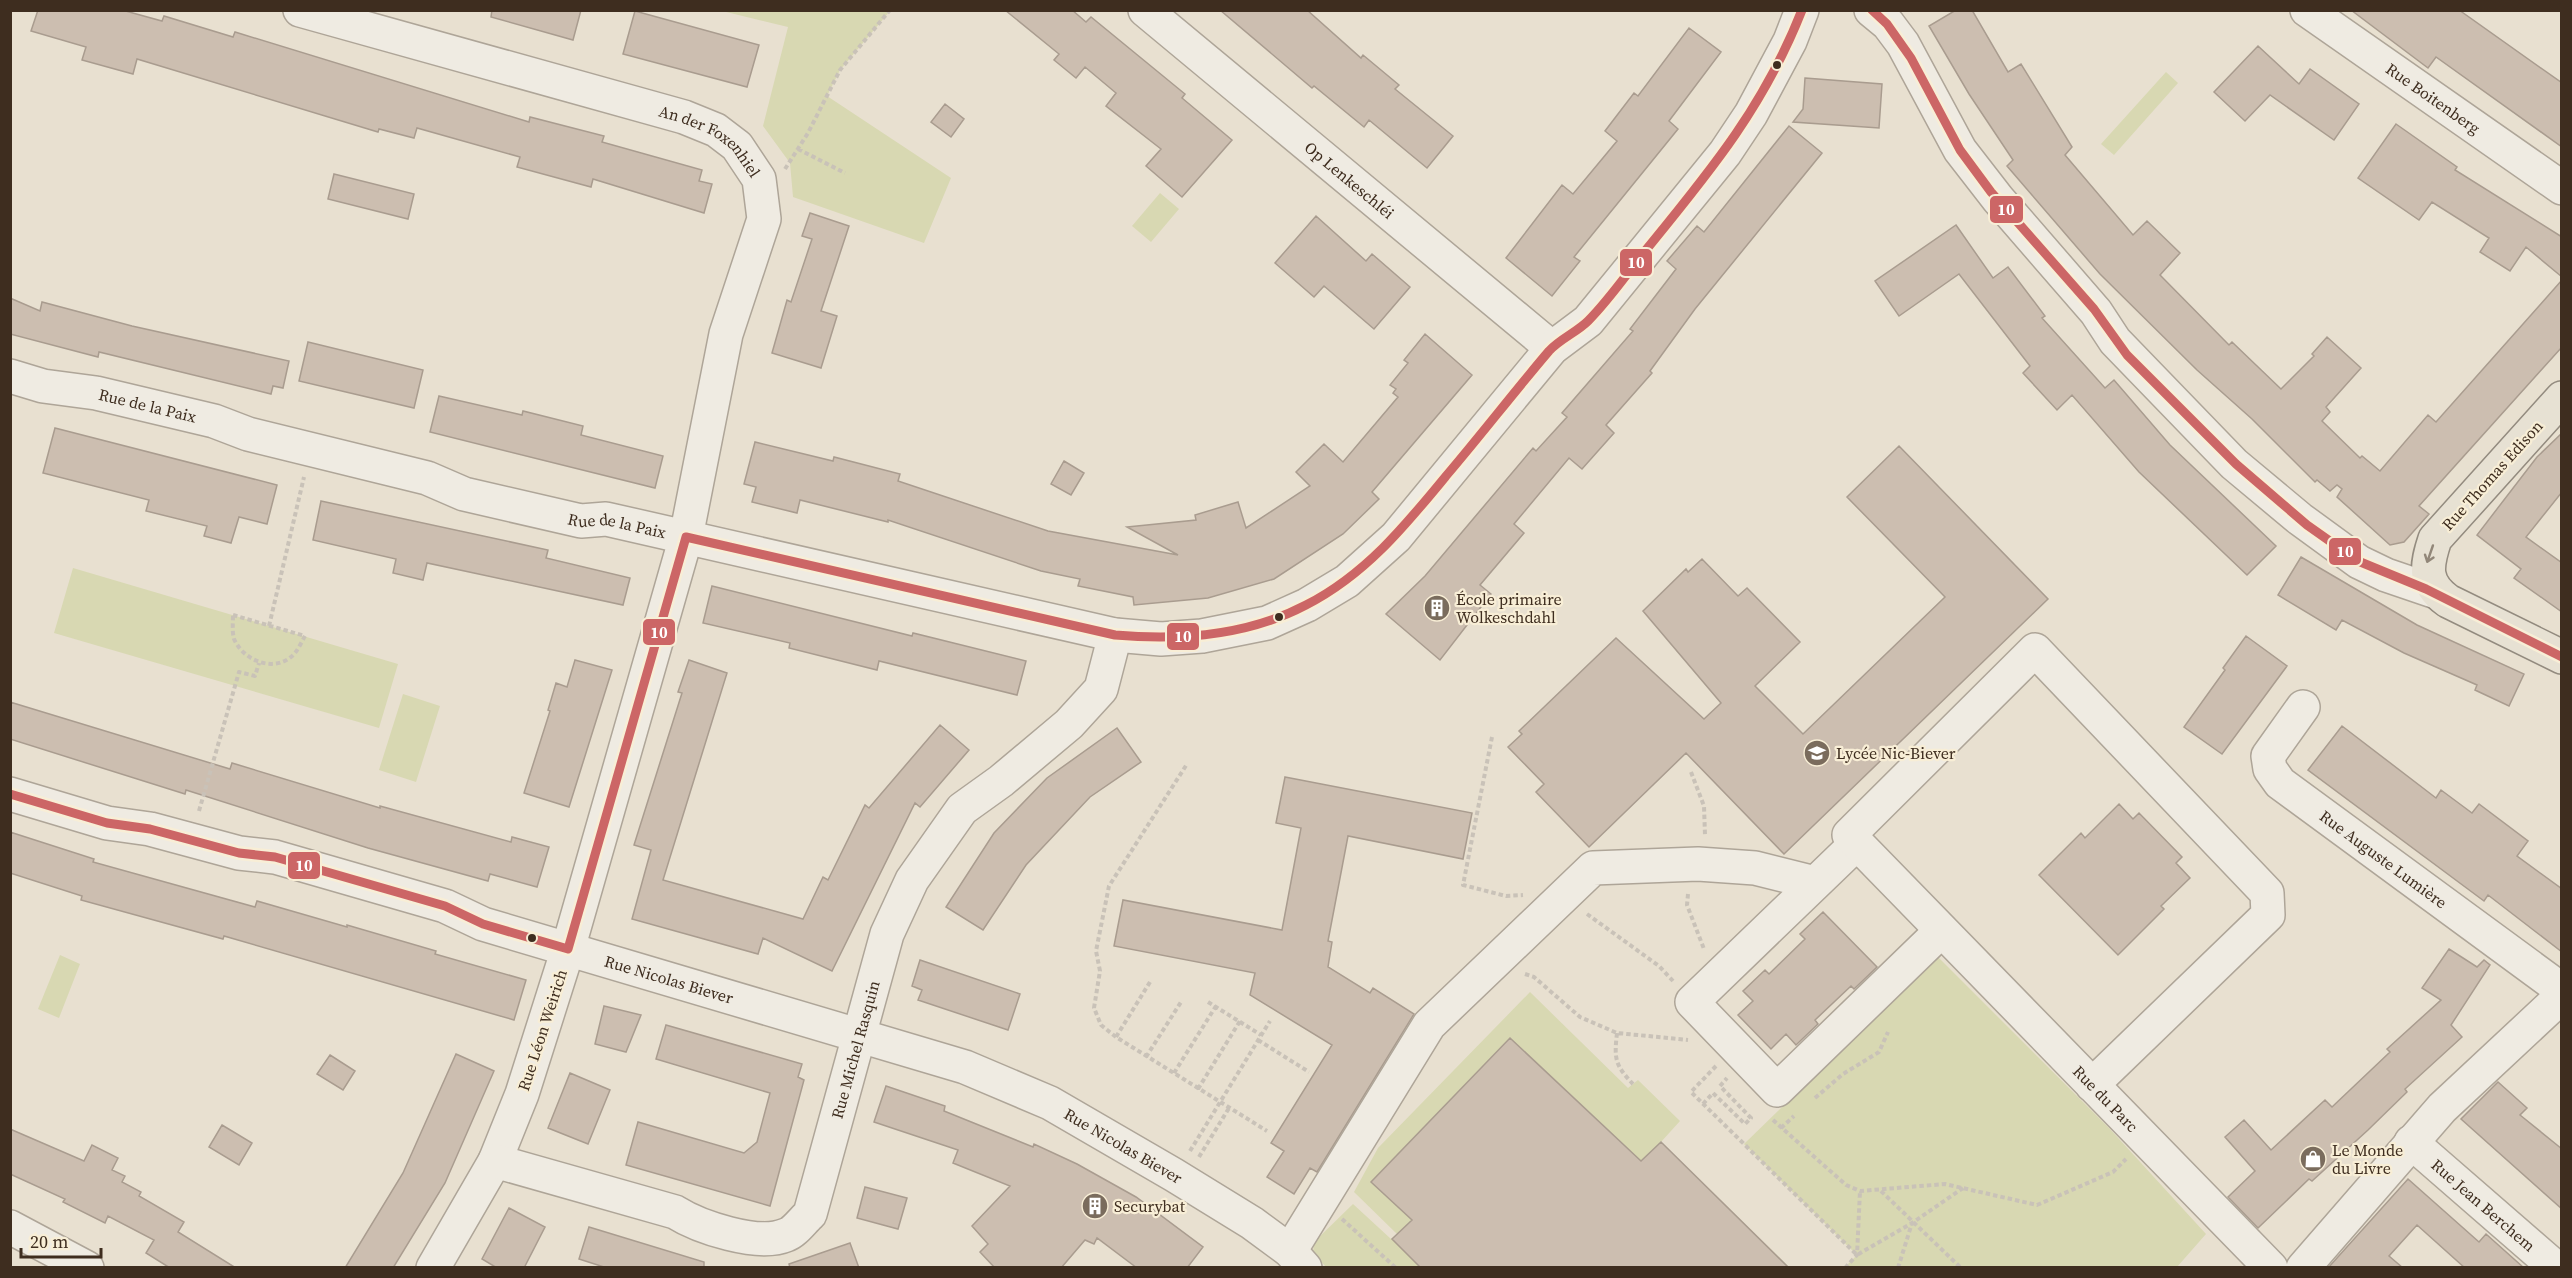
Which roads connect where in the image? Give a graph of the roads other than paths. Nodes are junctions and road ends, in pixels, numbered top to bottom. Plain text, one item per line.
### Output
1 (300, 10) edge
2 (1145, 10) edge
3 (1802, 10) edge
4 (1871, 10) edge
5 (2307, 10) edge
6 (2562, 188) edge
7 (1552, 348) junction
8 (10, 376) edge
9 (2562, 398) edge
10 (686, 537) junction
11 (2433, 591) junction
12 (1115, 635) junction
13 (2562, 657) edge
14 (2303, 707) dead end
15 (10, 794) edge
16 (1857, 843) junction
17 (1815, 883) junction
18 (1941, 931) junction
19 (568, 949) junction
20 (2562, 990) edge
21 (2562, 996) edge
22 (860, 1033) junction
23 (2092, 1085) junction
24 (2411, 1142) junction
25 (495, 1161) junction
26 (10, 1227) edge
27 (1298, 1259) edge
28 (87, 1268) edge
29 (433, 1268) edge
30 (2271, 1268) edge
31 (2303, 1268) edge
32 (2556, 1268) edge

1 - 10 street, An der Foxenhiel
2 - 7 street, Op Lenkeschléi
3 - 7 street, Rue de la Paix
4 - 11 street
5 - 6 street, Rue Boitenberg
7 - 12 street, Rue de la Paix
8 - 10 street, Rue de la Paix
9 -> 11 main road, Rue Thomas Edison
10 - 12 street, Rue de la Paix
10 - 19 street, Rue Léon Weirich
11 - 13 main road
12 - 22 street, Rue Michel Rasquin
14 - 20 street, Rue Auguste Lumière
15 - 19 street, Rue Nicolas Biever
16 - 17 street
16 - 18 street, Rue du Parc
16 - 23 street
17 - 18 street
17 - 27 street
18 - 23 street, Rue du Parc
19 - 22 street, Rue Nicolas Biever
19 - 25 street, Rue Léon Weirich
21 - 24 street
22 - 25 street, Rue Michel Rasquin
22 - 27 street, Rue Nicolas Biever
23 - 30 street, Rue du Parc
24 - 31 street
24 - 32 street, Rue Jean Berchem
25 - 29 street, Rue Léon Weirich
26 - 28 street

